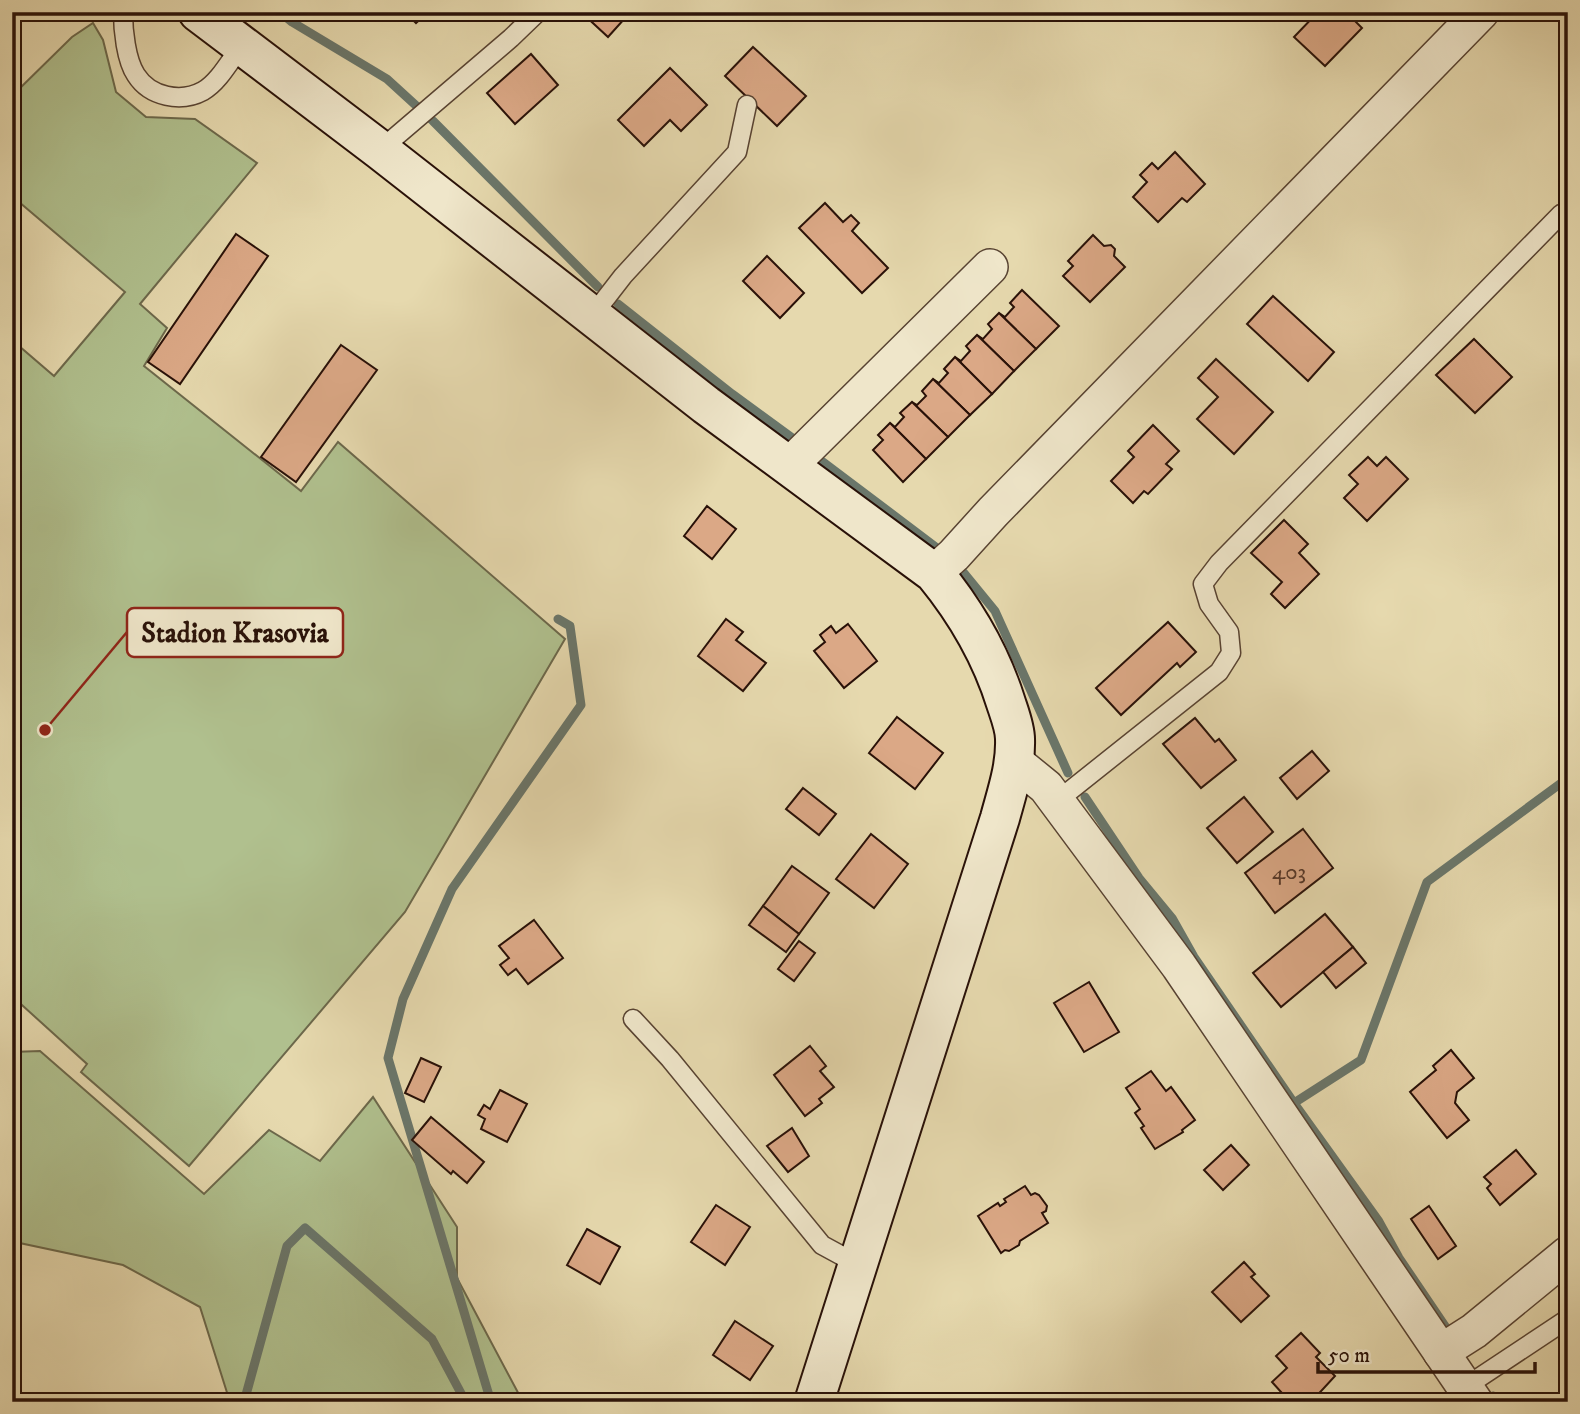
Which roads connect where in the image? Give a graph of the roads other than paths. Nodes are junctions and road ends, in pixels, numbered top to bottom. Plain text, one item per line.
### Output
1 (123, 12) edge
2 (198, 12) edge
3 (538, 12) edge
4 (1481, 12) edge
5 (242, 45) junction
6 (747, 105) dead end
7 (380, 150) junction
8 (1561, 214) dead end
9 (989, 267) dead end
10 (592, 316) junction
11 (789, 466) junction
12 (934, 573) junction
13 (1014, 761) junction
14 (1057, 801) junction
15 (633, 1019) dead end
16 (1568, 1254) edge
17 (857, 1264) junction
18 (1566, 1320) edge
19 (1441, 1352) junction
20 (1470, 1395) edge
21 (814, 1402) edge

1 - 5 lane
2 - 5 street
3 - 7 lane
4 - 12 street
5 - 7 street
6 - 10 lane
7 - 10 street
8 - 14 lane
9 - 11 street
10 - 11 street
11 - 12 street
12 - 13 street
13 - 14 street
13 - 17 street
14 - 19 street
15 - 17 lane
16 - 19 street
17 - 21 street
18 - 20 lane
19 - 20 street

